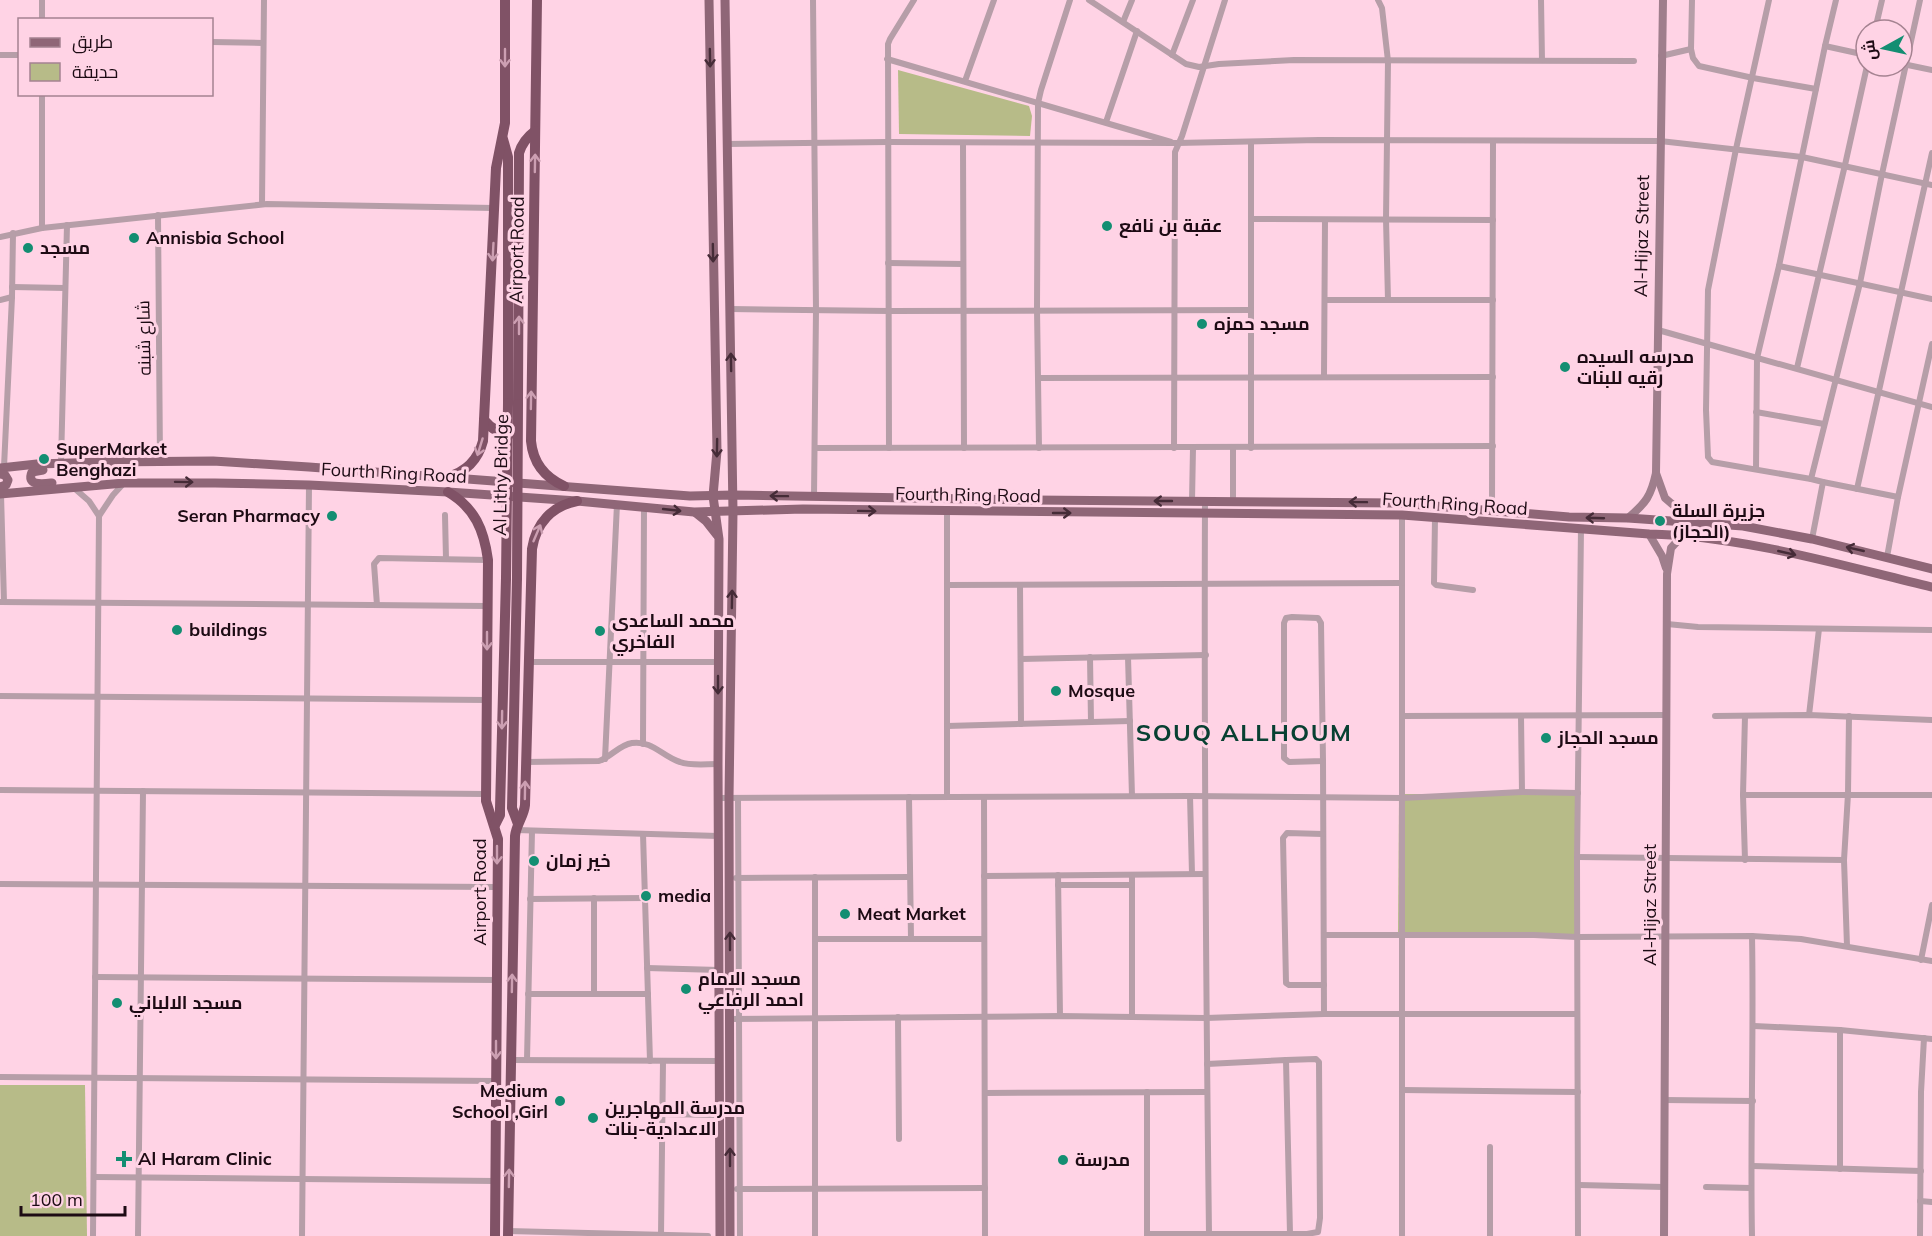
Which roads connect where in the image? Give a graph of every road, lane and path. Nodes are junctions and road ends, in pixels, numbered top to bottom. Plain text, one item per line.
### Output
1 (42, 0) edge
2 (264, 0) edge
3 (505, 0) edge
4 (537, 0) edge
5 (709, 0) edge
6 (725, 0) edge
7 (813, 0) edge
8 (914, 0) edge
9 (994, 0) edge
10 (1070, 0) edge
11 (1089, 0) edge
12 (1132, 0) edge
13 (1193, 0) edge
14 (1225, 0) edge
15 (1378, 0) edge
16 (1541, 0) edge
17 (1663, 0) edge
18 (1692, 0) edge
19 (1769, 0) edge
20 (1836, 0) edge
21 (1882, 0) edge
22 (1920, 0) edge
23 (42, 18) edge
24 (1878, 18) edge
25 (1123, 22) junction
26 (1914, 24) edge
27 (1137, 31) junction
28 (213, 42) edge
29 (263, 42) junction
30 (1825, 46) junction
31 (1691, 49) junction
32 (1854, 52) edge
33 (0, 55) edge
34 (18, 55) edge
35 (1172, 55) junction
36 (1661, 56) junction
37 (888, 59) junction
38 (1542, 60) junction
39 (1388, 61) junction
40 (1634, 61) dead end
41 (1914, 66) edge
42 (1205, 67) junction
43 (1932, 70) edge
44 (1753, 78) junction
45 (1864, 78) edge
46 (1901, 78) edge
47 (964, 81) junction
48 (1816, 89) junction
49 (42, 96) edge
50 (1038, 103) junction
51 (1106, 122) junction
52 (535, 131) junction
53 (503, 139) junction
54 (1387, 141) junction
55 (1659, 141) junction
56 (815, 142) junction
57 (888, 142) junction
58 (1493, 142) junction
59 (1177, 143) junction
60 (1251, 143) junction
61 (727, 144) junction
62 (963, 144) junction
63 (1039, 144) junction
64 (1736, 149) junction
65 (1932, 153) edge
66 (1802, 157) junction
67 (1845, 165) junction
68 (1882, 174) junction
69 (1929, 184) edge
70 (713, 202) junction
71 (728, 202) junction
72 (262, 204) junction
73 (495, 208) junction
74 (158, 215) junction
75 (1251, 219) junction
76 (1386, 219) junction
77 (1325, 220) junction
78 (1493, 220) junction
79 (67, 225) junction
80 (42, 228) junction
81 (13, 233) junction
82 (0, 237) edge
83 (888, 263) junction
84 (963, 264) junction
85 (1779, 266) junction
86 (1819, 275) junction
87 (1860, 283) junction
88 (12, 287) junction
89 (65, 288) junction
90 (1900, 292) junction
91 (12, 297) junction
92 (1932, 299) edge
93 (0, 300) edge
94 (1325, 300) junction
95 (1388, 300) junction
96 (1493, 300) junction
97 (730, 309) junction
98 (963, 309) junction
99 (1037, 309) junction
100 (816, 310) junction
101 (1174, 310) junction
102 (1251, 310) junction
103 (889, 311) junction
104 (1658, 330) junction
105 (1932, 344) edge
106 (1707, 345) junction
107 (1757, 358) junction
108 (1797, 368) junction
109 (9, 371) junction
110 (0, 373) edge
111 (1175, 376) junction
112 (1251, 376) junction
113 (1324, 376) junction
114 (1492, 377) junction
115 (1038, 378) junction
116 (1836, 380) junction
117 (1879, 392) junction
118 (1919, 404) junction
119 (1932, 407) edge
120 (1756, 412) junction
121 (484, 420) junction
122 (1824, 424) junction
123 (530, 425) junction
124 (1493, 446) junction
125 (815, 448) junction
126 (889, 448) junction
127 (964, 448) junction
128 (1039, 448) junction
129 (1174, 448) junction
130 (1193, 448) junction
131 (1233, 448) junction
132 (1251, 448) junction
133 (160, 461) junction
134 (113, 462) junction
135 (61, 463) junction
136 (2, 469) edge
137 (1756, 469) junction
138 (1656, 472) junction
139 (447, 477) junction
140 (1811, 479) junction
141 (1823, 482) junction
142 (124, 483) junction
143 (105, 484) junction
144 (309, 485) junction
145 (564, 486) junction
146 (71, 487) junction
147 (1857, 489) junction
148 (0, 492) edge
149 (448, 492) junction
150 (733, 495) junction
151 (713, 496) junction
152 (813, 496) junction
153 (1898, 497) junction
154 (577, 501) junction
155 (1192, 501) junction
156 (1205, 502) junction
157 (1233, 502) junction
158 (617, 504) junction
159 (644, 507) junction
160 (1492, 510) junction
161 (752, 511) junction
162 (694, 512) junction
163 (733, 512) junction
164 (947, 512) junction
165 (714, 513) junction
166 (445, 514) dead end
167 (1205, 514) junction
168 (1402, 515) junction
169 (99, 516) junction
170 (1435, 518) junction
171 (1628, 518) junction
172 (1699, 522) junction
173 (1581, 528) junction
174 (1649, 534) junction
175 (1683, 535) junction
176 (733, 537) junction
177 (719, 539) junction
178 (1812, 539) junction
179 (1887, 557) junction
180 (446, 559) junction
181 (488, 560) junction
182 (531, 562) junction
183 (1932, 569) edge
184 (1667, 574) junction
185 (1402, 583) junction
186 (1205, 584) junction
187 (947, 585) junction
188 (1020, 585) junction
189 (1932, 587) edge
190 (1473, 590) dead end
191 (2, 602) edge
192 (98, 603) junction
193 (308, 604) junction
194 (377, 605) junction
195 (487, 606) junction
196 (1666, 624) junction
197 (1819, 629) junction
198 (1932, 630) edge
199 (1206, 655) junction
200 (1090, 657) junction
201 (1128, 657) junction
202 (1021, 658) junction
203 (528, 662) junction
204 (609, 662) junction
205 (643, 662) junction
206 (718, 662) junction
207 (0, 696) edge
208 (98, 696) junction
209 (307, 698) junction
210 (487, 700) junction
211 (1667, 714) junction
212 (1809, 715) junction
213 (1402, 716) junction
214 (1521, 716) junction
215 (1579, 716) junction
216 (1715, 716) dead end
217 (1745, 716) junction
218 (1849, 716) junction
219 (1932, 720) edge
220 (1130, 721) junction
221 (1092, 722) junction
222 (1021, 724) junction
223 (947, 726) junction
224 (643, 744) junction
225 (605, 759) junction
226 (1323, 761) junction
227 (526, 762) junction
228 (717, 764) junction
229 (0, 790) edge
230 (97, 791) junction
231 (143, 791) junction
232 (306, 792) junction
233 (1522, 792) junction
234 (1578, 793) junction
235 (486, 794) junction
236 (1848, 794) junction
237 (1743, 795) junction
238 (1932, 795) edge
239 (1132, 796) junction
240 (1190, 796) junction
241 (1204, 796) junction
242 (909, 797) junction
243 (947, 797) junction
244 (984, 797) junction
245 (1323, 797) junction
246 (718, 798) junction
247 (734, 798) junction
248 (1402, 798) junction
249 (495, 825) junction
250 (517, 827) junction
251 (532, 831) junction
252 (643, 834) junction
253 (1323, 834) junction
254 (718, 836) junction
255 (1577, 857) junction
256 (1667, 857) junction
257 (1745, 860) junction
258 (1844, 860) junction
259 (1192, 874) junction
260 (1204, 874) junction
261 (1058, 875) junction
262 (1132, 875) junction
263 (984, 876) junction
264 (910, 877) junction
265 (735, 878) junction
266 (815, 878) junction
267 (0, 884) edge
268 (96, 885) junction
269 (142, 885) junction
270 (1058, 885) junction
271 (1131, 885) junction
272 (305, 886) junction
273 (497, 887) junction
274 (530, 898) junction
275 (594, 898) junction
276 (645, 898) junction
277 (1932, 905) edge
278 (1402, 934) junction
279 (1324, 935) junction
280 (1752, 936) junction
281 (1577, 937) junction
282 (1667, 937) junction
283 (815, 939) junction
284 (911, 939) junction
285 (984, 939) junction
286 (1847, 946) junction
287 (1921, 960) junction
288 (1932, 961) edge
289 (647, 968) junction
290 (719, 970) junction
291 (95, 977) junction
292 (141, 977) junction
293 (304, 979) junction
294 (497, 980) junction
295 (1324, 985) junction
296 (528, 994) junction
297 (594, 994) junction
298 (648, 994) junction
299 (1324, 1014) junction
300 (1402, 1014) junction
301 (1577, 1014) junction
302 (985, 1016) junction
303 (1060, 1016) junction
304 (898, 1017) junction
305 (1132, 1017) junction
306 (815, 1018) junction
307 (1206, 1018) junction
308 (735, 1019) junction
309 (1754, 1026) junction
310 (1840, 1030) junction
311 (1924, 1038) junction
312 (1932, 1039) edge
313 (510, 1060) junction
314 (527, 1060) junction
315 (650, 1060) junction
316 (663, 1060) junction
317 (1286, 1060) junction
318 (719, 1061) junction
319 (1207, 1064) junction
320 (0, 1077) edge
321 (94, 1078) junction
322 (140, 1078) junction
323 (303, 1079) junction
324 (496, 1081) junction
325 (1402, 1090) junction
326 (1147, 1092) junction
327 (1207, 1092) junction
328 (1578, 1092) junction
329 (985, 1093) junction
330 (1665, 1100) junction
331 (1753, 1101) junction
332 (662, 1114) junction
333 (719, 1114) junction
334 (899, 1139) dead end
335 (1490, 1147) dead end
336 (1753, 1166) junction
337 (1840, 1168) junction
338 (1921, 1171) junction
339 (94, 1177) junction
340 (138, 1178) junction
341 (302, 1179) junction
342 (495, 1181) junction
343 (1579, 1185) junction
344 (1664, 1187) junction
345 (1706, 1187) dead end
346 (985, 1188) junction
347 (1751, 1188) junction
348 (735, 1189) junction
349 (815, 1189) junction
350 (1920, 1201) junction
351 (1932, 1202) edge
352 (508, 1234) edge
353 (588, 1234) edge
354 (1209, 1234) junction
355 (1290, 1234) junction
356 (661, 1235) edge
357 (1148, 1235) edge
358 (1307, 1235) edge
359 (93, 1236) edge
360 (138, 1236) edge
361 (302, 1236) edge
362 (495, 1236) edge
363 (708, 1236) edge
364 (720, 1236) edge
365 (730, 1236) edge
366 (740, 1236) edge
367 (815, 1236) edge
368 (985, 1236) edge
369 (1402, 1236) edge
370 (1490, 1236) edge
371 (1578, 1236) edge
372 (1664, 1236) edge
373 (1752, 1236) edge
374 (1920, 1236) edge

1 - 23 street
2 - 29 street
3 -> 53 highway, Airport Road
4 - 52 highway, Airport Road
5 -> 70 main road
6 - 61 main road
7 - 56 street
8 - 37 street
9 - 47 street
10 - 50 street
11 - 25 street
12 - 25 street
13 - 35 street
14 - 42 street
15 - 39 street
16 - 38 street
17 - 36 main road, Al-Hijaz Street
18 - 31 street
19 - 44 street
20 - 30 street
21 - 24 street
22 - 26 street
25 - 27 street
27 - 35 street
27 - 51 street
28 - 29 street
29 - 72 street
30 - 32 street
30 - 48 street
31 - 36 street
31 - 44 street
33 - 34 street
35 - 42 street
36 - 55 main road, Al-Hijaz Street
37 - 47 street
37 - 57 street
38 - 39 street
38 - 40 street
39 - 42 street
39 - 54 street
41 - 43 street
42 - 59 street
44 - 48 street
44 - 64 street
45 - 67 street
46 - 68 street
47 - 50 street
48 - 66 street
49 - 80 street
50 - 51 street
50 - 63 street
51 - 59 street
123 -> 52 highway, Airport Road
250 -> 52 highway, Al Lithy Bridge, bridge
53 - 73 highway, Airport Road
53 -> 249 highway, Al Lithy Bridge, bridge
54 - 58 street
54 - 60 street
54 - 76 street
55 - 58 street
55 - 64 street
55 - 104 main road, Al-Hijaz Street
56 - 57 street
56 - 61 street
56 - 100 street
57 - 62 street
57 - 83 street
58 - 78 street
59 - 60 street
59 - 63 street
59 - 101 street
60 - 75 street
61 - 71 main road
62 - 63 street
62 - 84 street
63 - 99 street
64 - 66 street
64 - 106 street
65 - 69 street
66 - 67 street
66 - 85 street
67 - 68 street
67 - 86 street
68 - 69 street
68 - 87 street
69 - 90 street
70 - 71 main road
70 -> 151 main road
71 - 97 main road
72 - 73 street
72 - 74 street
73 -> 121 highway, Airport Road
74 - 79 street
74 - 133 street, شارع شبنه
75 - 77 street
75 - 102 street
76 - 77 street
76 - 78 street
76 - 95 street
77 - 94 street
78 - 96 street
79 - 80 street
79 - 89 street
80 - 81 street
81 - 82 street
81 - 88 street
83 - 84 street
83 - 103 street
84 - 98 street
85 - 86 street
85 - 107 street
86 - 87 street
86 - 108 street
87 - 90 street
87 - 116 street
88 - 89 street
88 - 91 street
89 - 135 street
90 - 92 street
90 - 117 street
91 - 93 street
91 - 109 street
94 - 95 street
94 - 113 street
95 - 96 street
96 - 114 street
97 - 100 street
150 -> 97 main road
98 - 99 street
98 - 103 street
98 - 127 street
99 - 101 street
99 - 115 street
100 - 103 street
100 - 125 street
101 - 102 street
101 - 111 street
102 - 112 street
103 - 126 street
104 - 106 street
104 - 138 main road, Al-Hijaz Street
105 - 118 street
106 - 107 street
106 - 137 street
107 - 108 street
107 - 120 street
108 - 116 street
109 - 110 street
109 - 136 street
111 - 112 street
111 - 115 street
111 - 129 street
112 - 113 street
112 - 132 street
113 - 114 street
114 - 124 street
115 - 128 street
116 - 117 street
116 - 122 street
117 - 118 street
117 - 147 street
118 - 119 street
118 - 153 street
120 - 122 street
120 - 137 street
121 - 123 highway
121 -> 139 highway, Airport Road
122 - 140 street
123 - 145 highway, Airport Road
124 - 132 street
124 - 160 street
125 - 126 street
125 - 152 street
126 - 127 street
127 - 128 street
128 - 129 street
129 - 130 street
130 - 131 street
130 - 155 street
131 - 132 street
131 - 157 street
133 - 134 main road, Fourth Ring Road
133 - 139 main road, Fourth Ring Road
134 - 135 main road, Fourth Ring Road
134 - 143 main road
135 - 136 main road, Fourth Ring Road
136 - 148 main road
137 - 140 street
138 - 171 main road, Al-Hijaz Street
138 - 172 main road, Al-Hijaz Street
139 - 145 main road, Fourth Ring Road
140 - 141 street
141 - 147 street
141 - 178 street
142 - 143 main road, Fourth Ring Road
142 -> 144 main road, Fourth Ring Road
142 - 169 street
143 - 146 main road, Fourth Ring Road
144 - 149 main road, Fourth Ring Road
144 - 193 street
145 - 151 main road, Fourth Ring Road
146 - 148 main road, Fourth Ring Road
146 - 169 street
147 - 153 street
148 - 191 street
149 - 154 main road, Fourth Ring Road
149 - 181 highway, Airport Road
150 - 151 main road, Fourth Ring Road
152 -> 150 main road, Fourth Ring Road
150 - 163 main road
151 - 165 main road
155 -> 152 main road, Fourth Ring Road
153 - 179 street
154 - 158 main road, Fourth Ring Road
182 -> 154 highway, Airport Road
155 - 156 main road, Fourth Ring Road
156 - 157 main road, Fourth Ring Road
156 - 167 street
160 -> 157 main road, Fourth Ring Road
158 - 159 main road, Fourth Ring Road
158 - 204 street
159 -> 162 main road, Fourth Ring Road
159 - 205 street
171 -> 160 main road, Fourth Ring Road
161 - 163 main road, Fourth Ring Road
161 -> 164 main road, Fourth Ring Road
161 - 176 main road
162 - 165 main road, Fourth Ring Road
162 - 177 main road
163 - 165 main road, Fourth Ring Road
163 - 176 main road
164 -> 167 main road, Fourth Ring Road
164 - 187 street
165 - 177 main road
166 - 180 street
167 - 168 main road, Fourth Ring Road
167 - 186 street
168 - 170 main road, Fourth Ring Road
168 - 185 street
169 - 192 street
170 - 173 main road, Fourth Ring Road
170 - 190 street
171 - 172 main road, Fourth Ring Road
172 - 178 main road, Fourth Ring Road
173 - 174 main road, Fourth Ring Road
173 - 215 street
174 - 175 main road, Fourth Ring Road
174 - 184 main road, Al-Hijaz Street
175 - 184 main road, Al-Hijaz Street
175 -> 189 main road, Fourth Ring Road
247 -> 176 main road
177 - 206 main road
179 -> 178 main road, Fourth Ring Road
179 - 183 main road, Fourth Ring Road
180 - 181 street
180 - 194 street
181 - 182 highway
181 - 195 highway, Airport Road
182 - 203 highway, Airport Road
184 - 196 main road, Al-Hijaz Street
185 - 186 street
185 - 213 street
186 - 188 street
186 - 199 street
187 - 188 street
187 - 223 street
188 - 202 street
191 - 192 street
192 - 193 street
192 - 208 street
193 - 194 street
193 - 209 street
194 - 195 street
195 -> 210 highway, Airport Road
196 - 197 street
196 - 211 main road, Al-Hijaz Street
197 - 198 street
197 - 212 street
199 - 201 street
199 - 241 street
200 - 201 street
200 - 202 street
200 - 221 street
201 - 220 street
202 - 222 street
203 - 204 street
203 - 227 highway, Airport Road
204 - 205 street
204 - 225 street
205 - 206 street
205 - 224 street
206 -> 228 main road
207 - 208 street
208 - 209 street
208 - 230 street
209 - 210 street
209 - 232 street
210 - 235 highway, Airport Road
211 - 215 street
211 - 256 main road, Al-Hijaz Street
212 - 217 street
212 - 218 street
213 - 214 street
213 - 248 street
214 - 215 street
214 - 233 street
215 - 234 street
216 - 217 street
217 - 237 street
218 - 219 street
218 - 236 street
220 - 221 street
220 - 239 street
221 - 222 street
222 - 223 street
223 - 243 street
224 - 225 street
224 - 228 street
225 - 227 street
226 - 226 street
226 - 245 street
250 -> 227 highway, Airport Road
228 - 246 main road
229 - 230 street
230 - 231 street
230 - 268 street
231 - 232 street
231 - 269 street
232 - 235 street
232 - 272 street
233 - 234 street
233 - 248 street
234 - 255 street
235 - 249 highway, Airport Road
236 - 237 street
236 - 238 street
236 - 258 street
237 - 257 street
239 - 240 street
239 - 244 street
240 - 241 street
240 - 259 street
241 - 245 street
241 - 260 street
242 - 243 street
242 - 247 street
242 - 264 street
243 - 244 street
244 - 263 street
245 - 248 street
245 - 253 street
246 - 247 street
246 - 254 main road
247 - 265 main road
248 - 278 street
249 -> 273 highway, Airport Road
250 - 251 street
313 -> 250 highway, Airport Road
251 - 252 street
251 - 274 street
252 - 254 street
252 - 276 street
253 - 279 street
253 - 295 street
254 - 290 main road
255 - 256 street
255 - 281 street
256 - 257 street
256 - 282 main road, Al-Hijaz Street
257 - 258 street
258 - 286 street
259 - 260 street
259 - 262 street
260 - 307 street
261 - 262 street
261 - 263 street
261 - 270 street
262 - 271 street
263 - 285 street
264 - 266 street
264 - 284 street
265 - 266 street
265 - 308 main road
266 - 283 street
267 - 268 street
268 - 269 street
268 - 291 street
269 - 272 street
269 - 292 street
270 - 271 street
270 - 303 street
271 - 305 street
272 - 273 street
272 - 293 street
273 - 294 highway, Airport Road
274 - 275 street
274 - 296 street
275 - 276 street
275 - 297 street
276 - 289 street
277 - 287 street
278 - 279 street
278 - 281 street
278 - 300 street
279 - 295 street
280 - 282 street
280 - 286 street
280 - 309 street
281 - 282 street
281 - 301 street
282 - 330 main road, Al-Hijaz Street
283 - 284 street
283 - 306 street
284 - 285 street
285 - 302 street
286 - 287 street
287 - 288 street
289 - 290 street
289 - 298 street
290 - 318 main road
291 - 292 street
291 - 321 street
292 - 293 street
292 - 322 street
293 - 294 street
293 - 323 street
294 -> 324 highway, Airport Road
295 - 299 street
296 - 297 street
296 - 314 street
297 - 298 street
298 - 315 street
299 - 300 street
299 - 307 street
300 - 301 street
300 - 325 street
301 - 328 street
302 - 303 street
302 - 304 street
302 - 329 street
303 - 305 street
304 - 306 street
304 - 334 street
305 - 307 street
306 - 308 street
306 - 349 street
307 - 319 street
308 - 348 main road
309 - 310 street
309 - 331 street
310 - 311 street
310 - 337 street
311 - 312 street
311 - 338 street
313 - 314 street
352 -> 313 highway, Airport Road
314 - 315 street
315 - 316 street
316 - 318 street
316 - 332 street
317 - 319 street
317 - 355 street
317 - 358 street
318 - 333 main road
319 - 327 street
320 - 321 street
321 - 322 street
321 - 339 street
322 - 323 street
322 - 340 street
323 - 324 street
323 - 341 street
324 - 342 highway, Airport Road
325 - 328 street
325 - 369 street
326 - 327 street
326 - 329 street
326 - 357 street
327 - 354 street
328 - 343 street
329 - 346 street
330 - 331 street
330 - 344 main road, Al-Hijaz Street
331 - 336 street
332 - 333 street
332 - 356 street
333 - 364 main road
335 - 370 street
336 - 337 street
336 - 347 street
337 - 338 street
338 - 350 street
339 - 340 street
339 - 359 street
340 - 341 street
340 - 360 street
341 - 342 street
341 - 361 street
342 - 362 highway, Airport Road
343 - 344 street
343 - 371 street
344 - 372 main road, Al-Hijaz Street
345 - 347 street
346 - 349 street
346 - 368 street
347 - 373 street
348 - 349 street
348 - 365 main road
348 - 366 street
349 - 367 street
350 - 351 street
350 - 374 street
352 - 353 street
353 - 356 street
354 - 355 street
354 - 357 street
355 - 358 street
356 - 363 street

